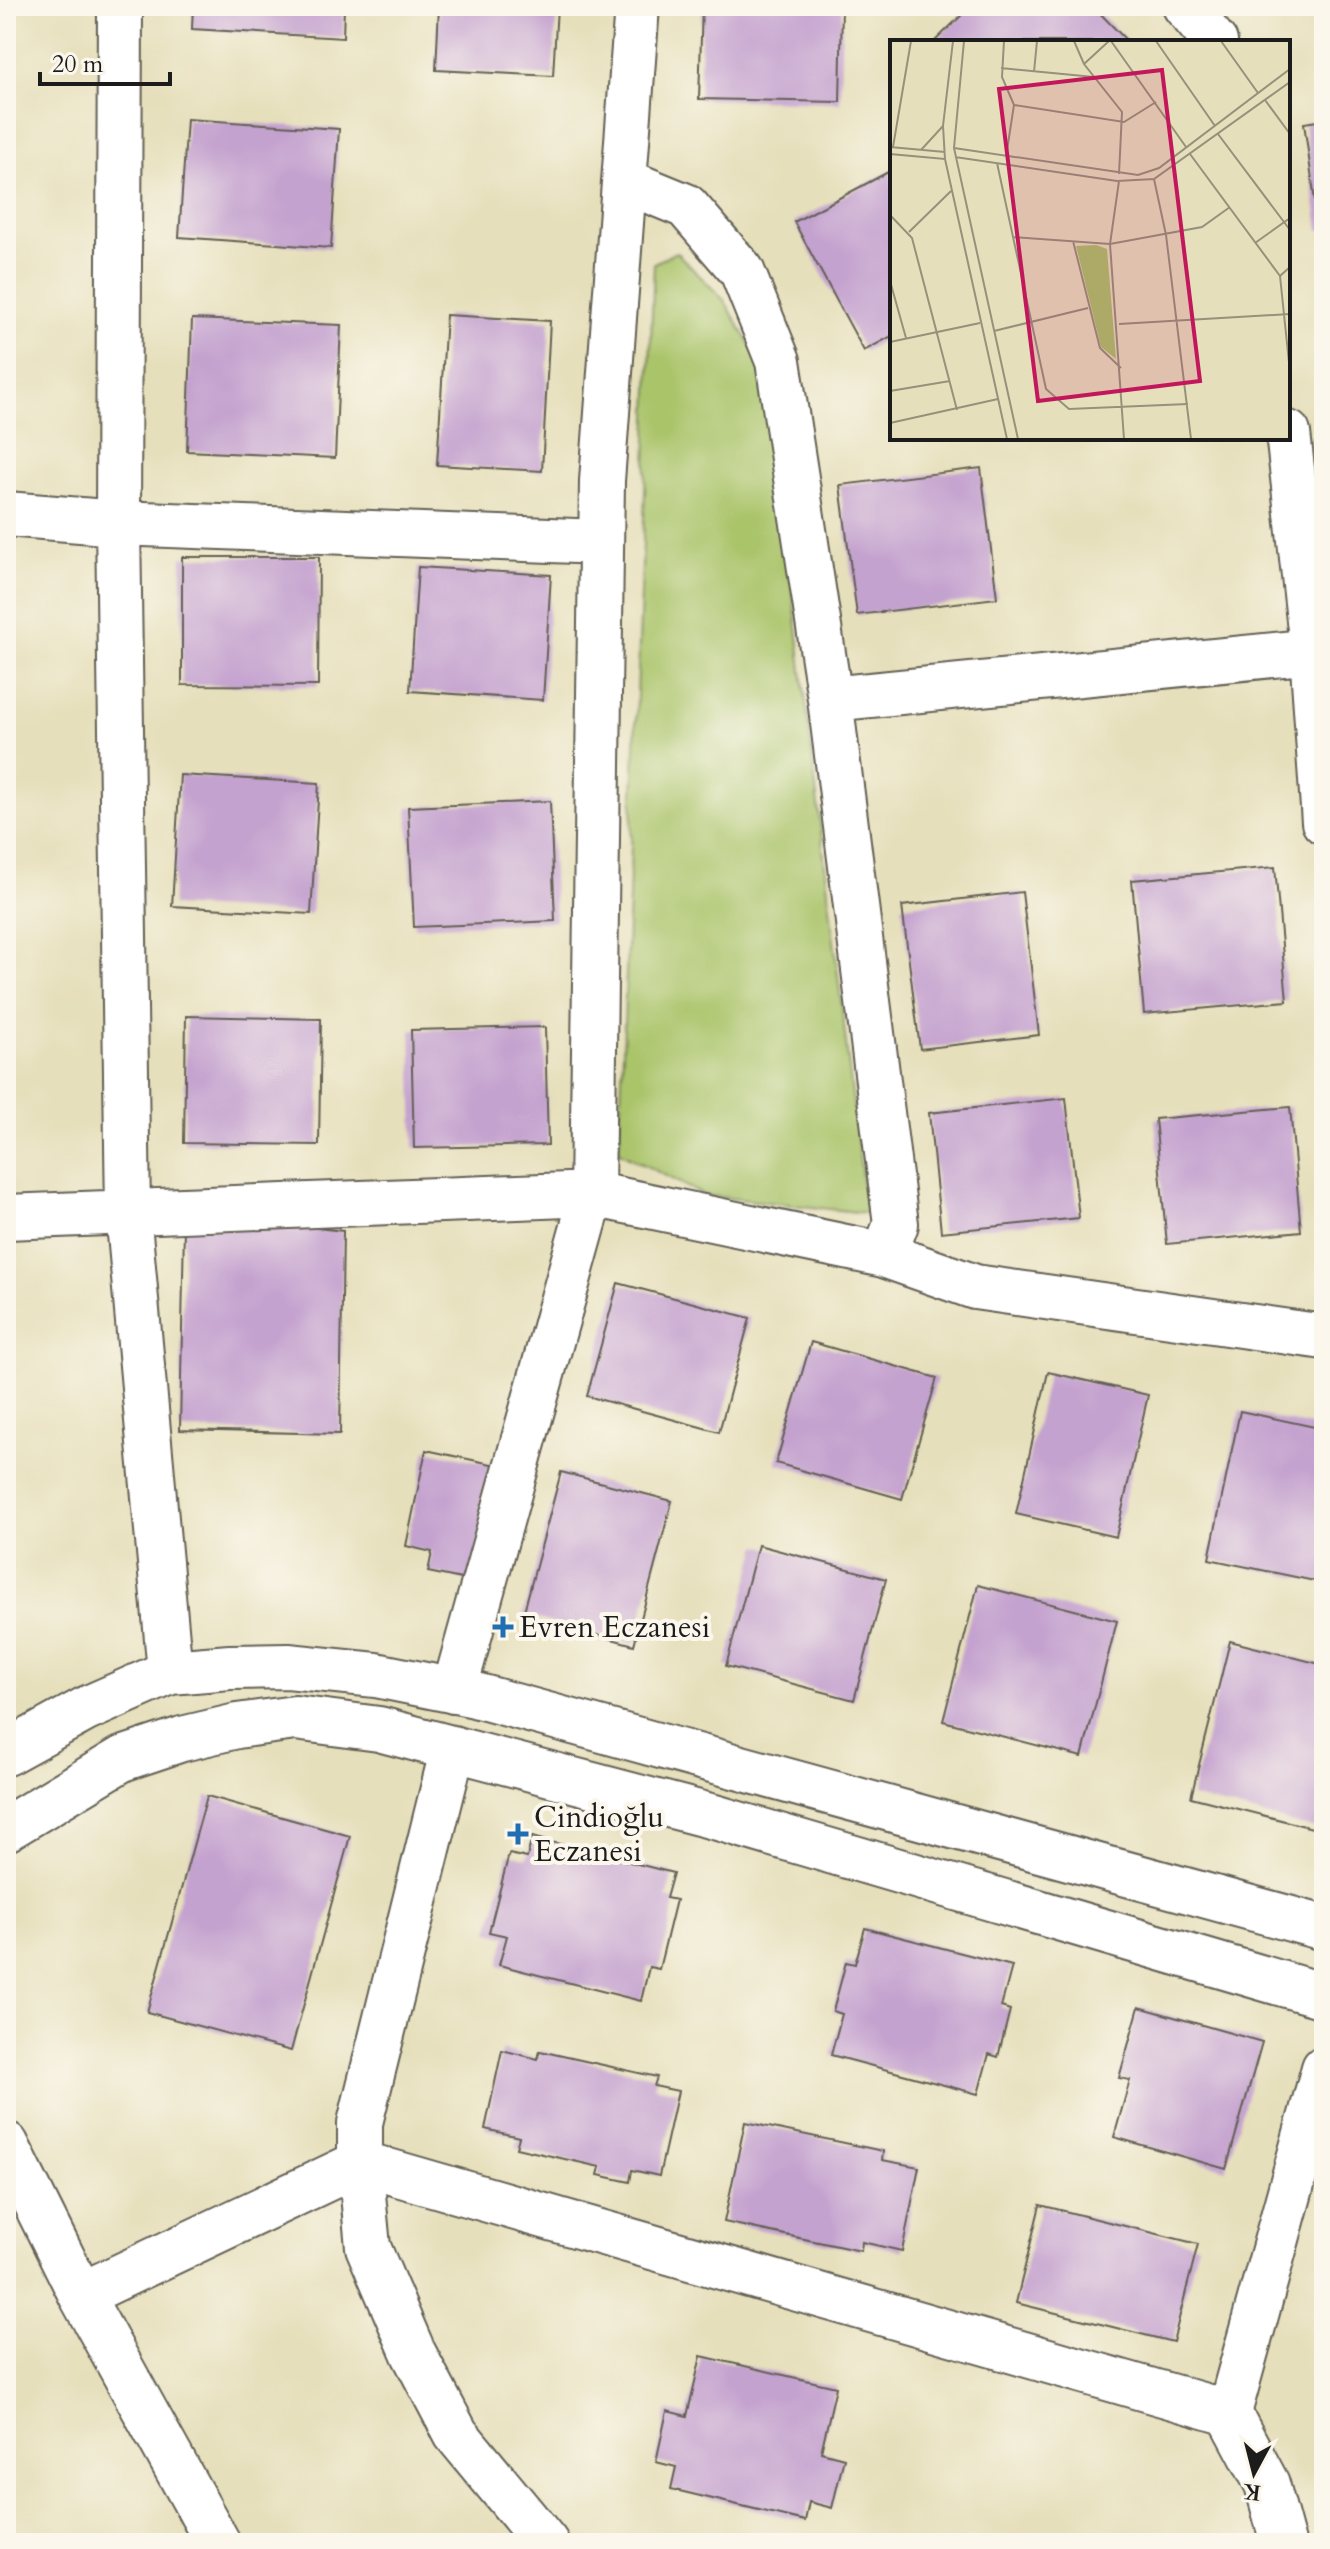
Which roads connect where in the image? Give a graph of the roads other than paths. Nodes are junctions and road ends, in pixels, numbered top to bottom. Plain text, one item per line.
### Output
1 (120, 6) edge
2 (637, 6) edge
3 (1185, 6) edge
4 (1213, 40) edge
5 (625, 181) junction
6 (1289, 440) edge
7 (6, 514) edge
8 (118, 523) junction
9 (601, 542) junction
10 (1318, 651) edge
11 (830, 699) junction
12 (1324, 822) edge
13 (592, 1194) junction
14 (128, 1212) junction
15 (6, 1217) edge
16 (884, 1255) junction
17 (1324, 1337) edge
18 (170, 1672) junction
19 (454, 1691) junction
20 (453, 1748) junction
21 (6, 1753) edge
22 (6, 1829) edge
23 (1324, 1928) edge
24 (1324, 1996) edge
25 (1324, 2068) edge
26 (6, 2144) edge
27 (360, 2163) junction
28 (81, 2295) junction
29 (1229, 2413) junction
30 (218, 2543) edge
31 (546, 2543) edge
32 (1283, 2543) edge

1 - 8 street
2 - 5 street
3 - 4 street
5 - 9 street
5 - 11 street
6 - 10 street
7 - 8 street
8 - 9 street
8 - 14 street
9 - 13 street
10 - 11 street
10 - 12 street
11 - 16 street
13 - 14 street
13 - 16 street
13 - 19 street
14 - 15 street
14 - 18 street
16 - 17 street
18 - 19 street
18 - 21 street
19 - 23 street
20 - 22 street
20 - 24 street
20 - 27 street
25 - 29 street
26 - 28 street
27 - 28 street
27 - 29 street
27 - 31 street
28 - 30 street
29 - 32 street

